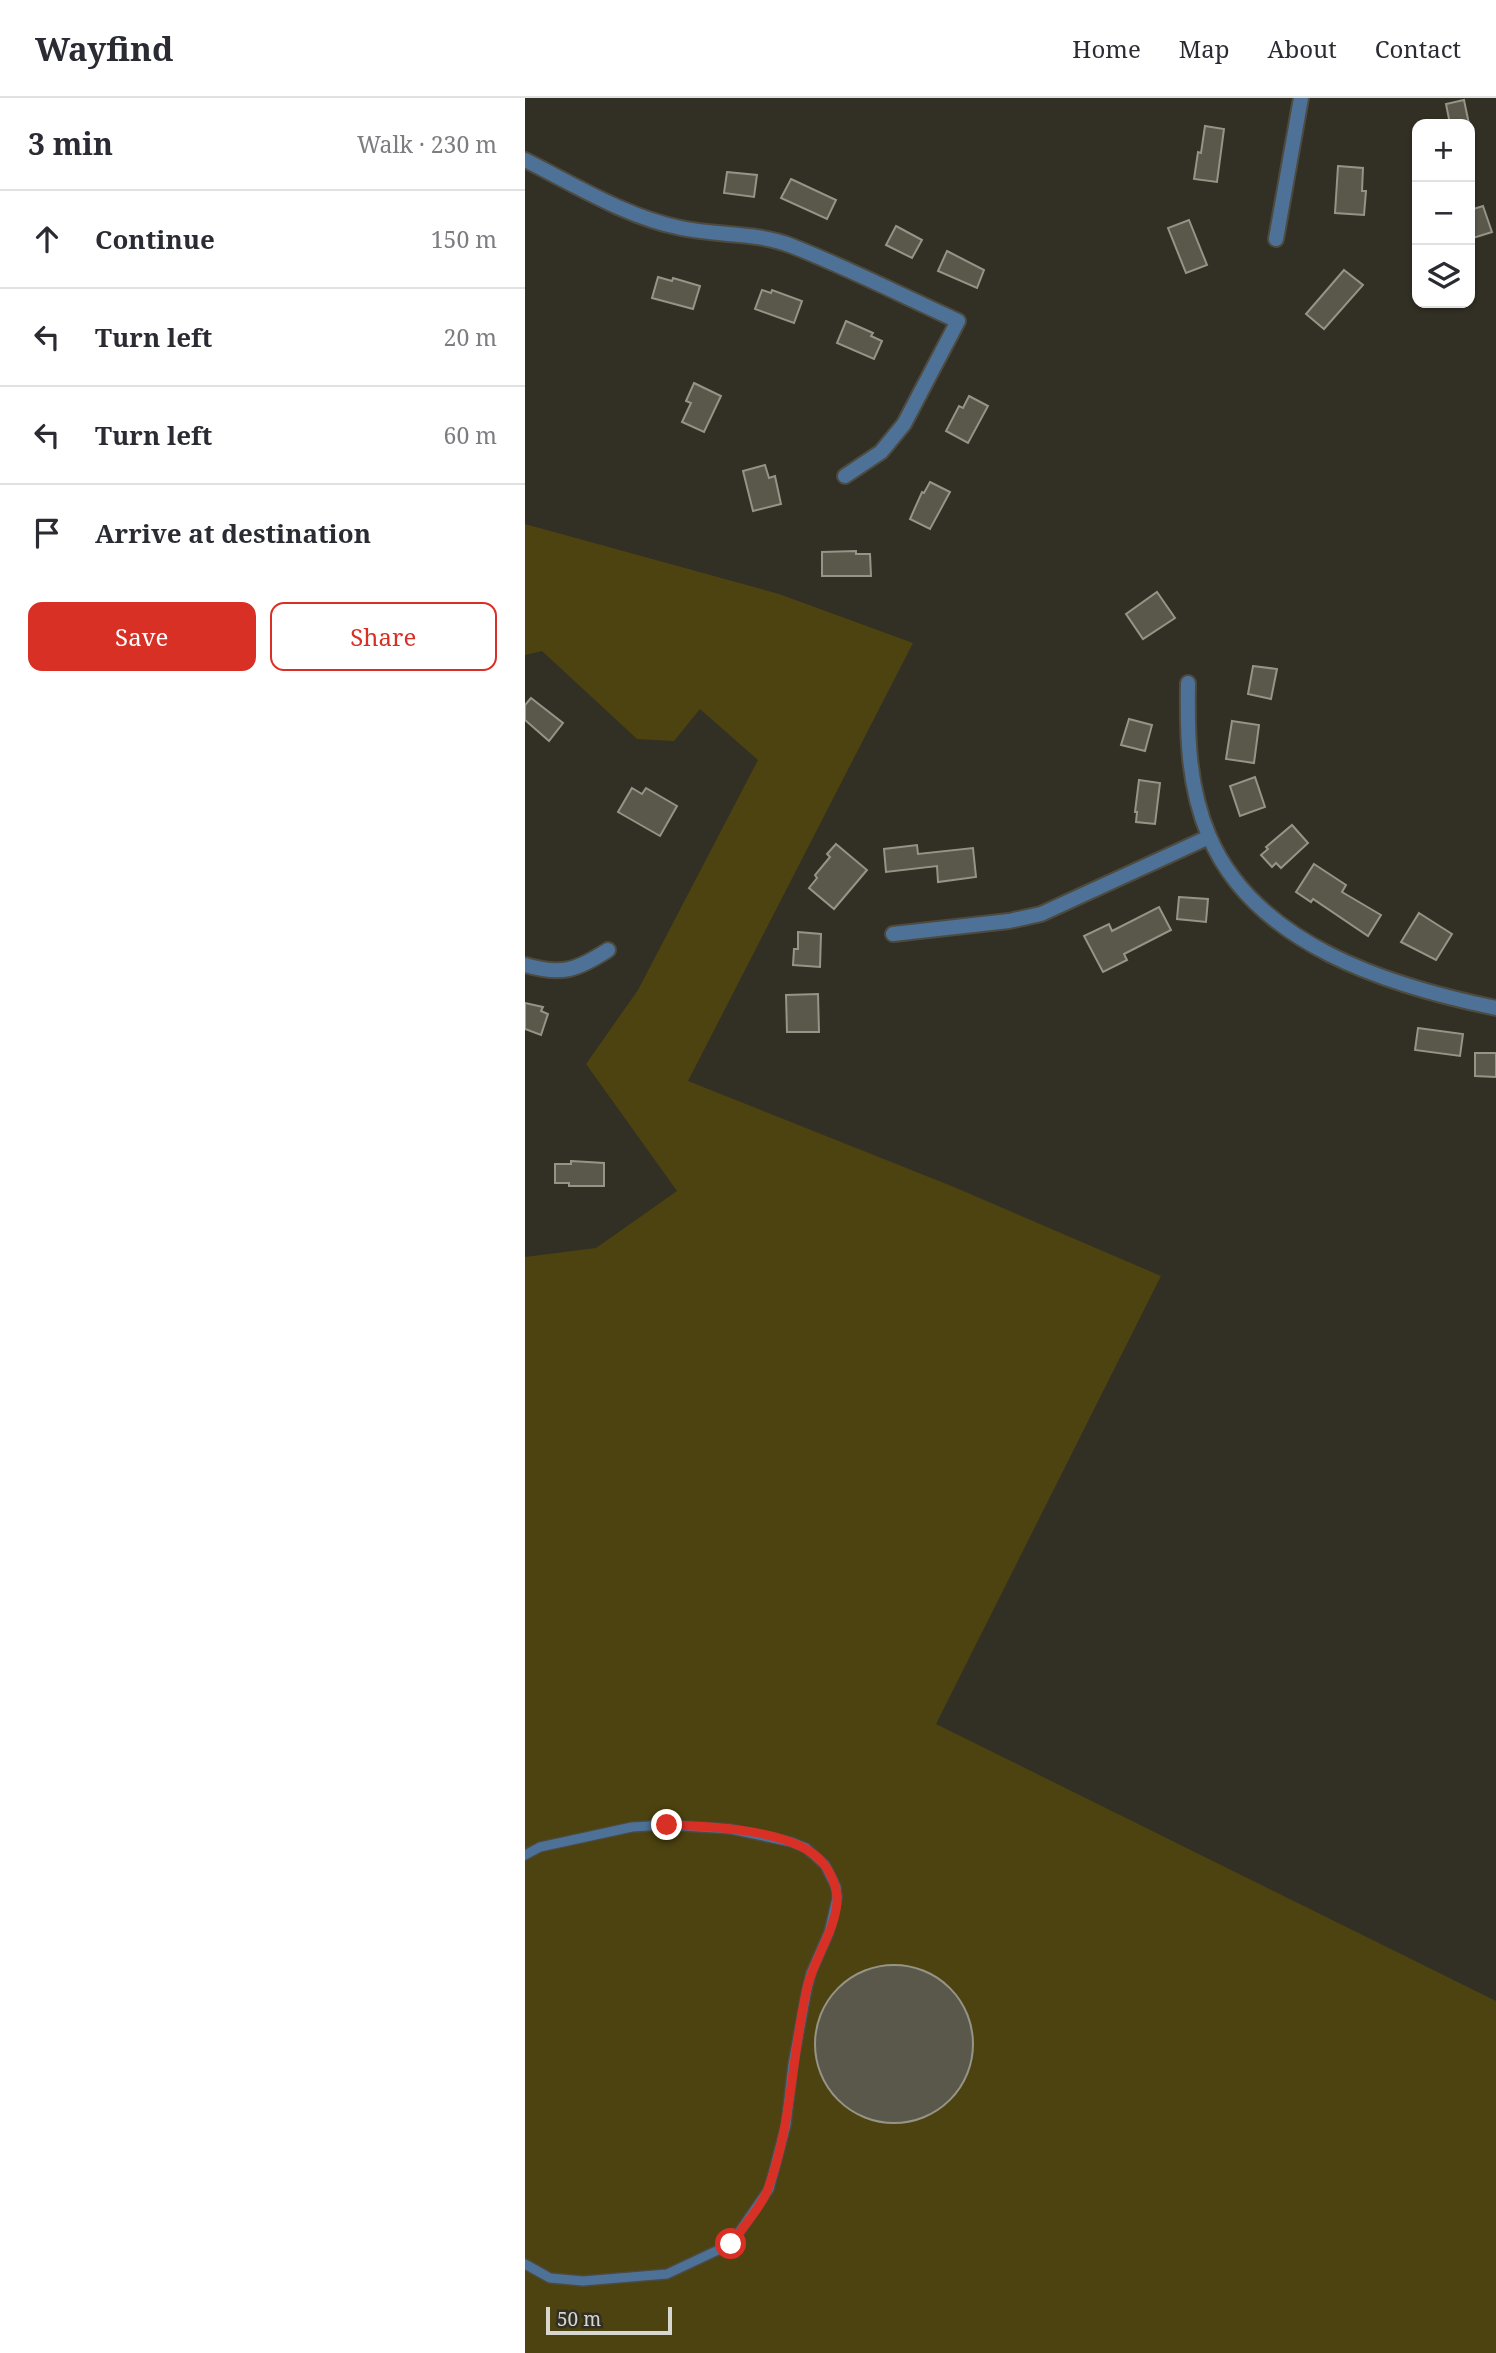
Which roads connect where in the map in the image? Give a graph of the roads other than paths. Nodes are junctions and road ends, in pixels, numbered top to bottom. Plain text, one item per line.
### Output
1 (1301, 98) edge
2 (525, 160) edge
3 (1276, 239) dead end
4 (845, 475) dead end
5 (1188, 683) dead end
6 (1209, 837) junction
7 (893, 934) dead end
8 (608, 950) dead end
9 (525, 965) edge
10 (1496, 1008) edge
11 (525, 1855) edge
12 (525, 2264) edge

1 - 3 street
2 - 4 street
5 - 6 street
6 - 7 street
6 - 10 street
8 - 9 street
11 - 12 lane

